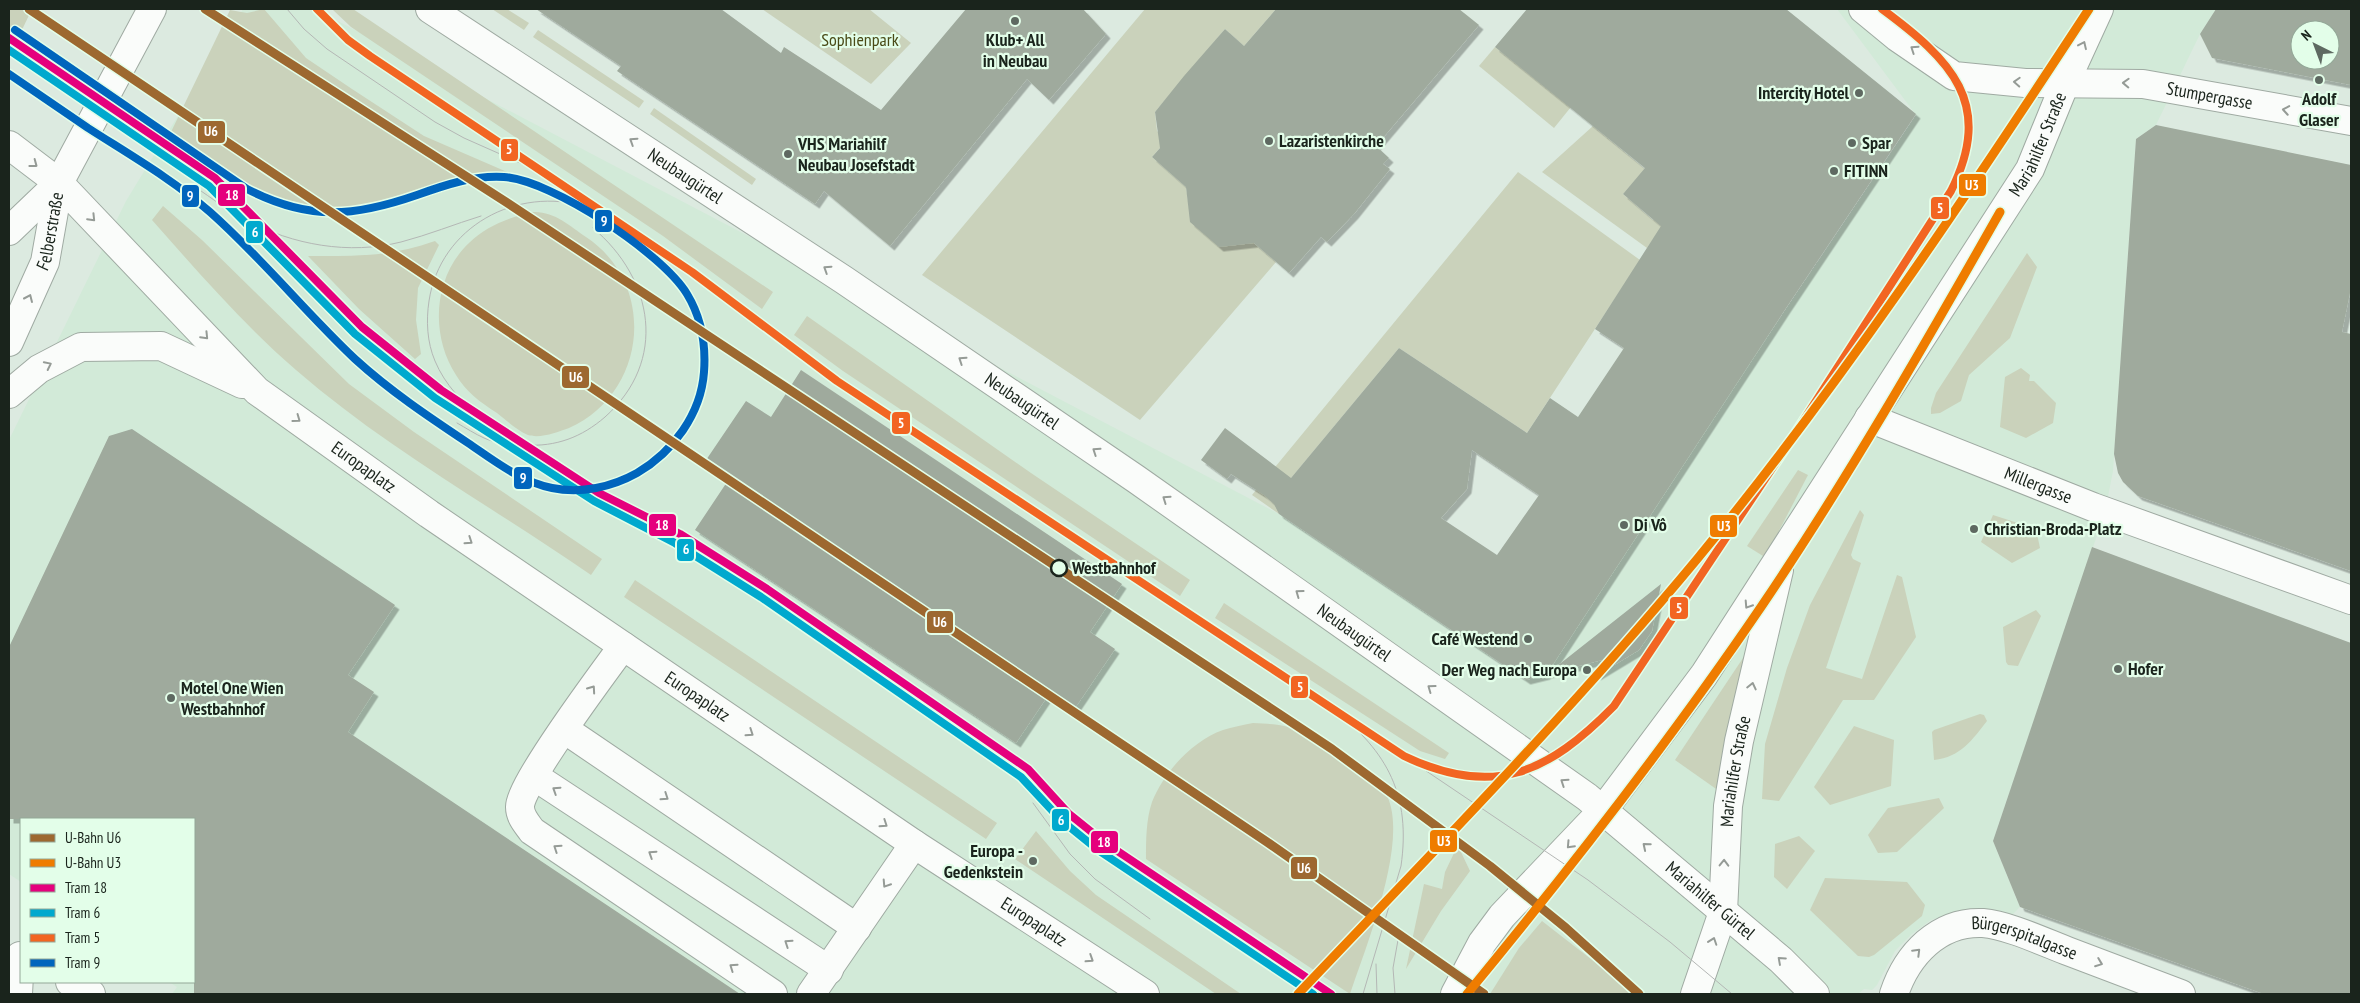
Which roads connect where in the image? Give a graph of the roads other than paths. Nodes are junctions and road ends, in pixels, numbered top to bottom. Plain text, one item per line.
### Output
1 (152, 9) edge
2 (430, 9) edge
3 (1863, 9) edge
4 (2099, 9) edge
5 (2066, 82) junction
6 (2351, 121) edge
7 (9, 145) edge
8 (59, 183) junction
9 (9, 231) edge
10 (9, 342) edge
11 (257, 391) junction
12 (9, 394) edge
13 (1869, 418) junction
14 (1784, 550) junction
15 (2351, 600) edge
16 (623, 646) junction
17 (564, 729) junction
18 (534, 776) junction
19 (1603, 810) junction
20 (914, 844) junction
21 (1723, 912) junction
22 (857, 928) junction
23 (17, 954) edge
24 (829, 970) junction
25 (72, 983) edge
26 (18, 994) edge
27 (91, 994) edge
28 (773, 994) edge
29 (812, 994) edge
30 (1145, 994) edge
31 (1455, 994) edge
32 (1695, 994) edge
33 (1816, 994) edge
34 (1894, 994) edge
35 (2181, 994) edge

1 - 8 main road
19 -> 2 main road, Neubaugürtel
5 -> 3 main road, Stumpergasse
5 -> 4 main road, Mariahilfer Straße
6 -> 5 main road, Stumpergasse
5 - 13 main road, Mariahilfer Straße
7 -> 8 main road
8 - 9 main road, Felberstraße
10 -> 8 main road, Felberstraße
8 -> 11 main road, Europaplatz
12 -> 11 main road, Europaplatz
11 -> 16 main road, Europaplatz
13 - 14 main road, Mariahilfer Straße
13 - 15 main road, Millergasse
14 -> 19 main road, Mariahilfer Straße
21 -> 14 main road, Mariahilfer Straße
17 -> 16 main road
16 -> 20 main road, Europaplatz
17 - 18 main road
17 -> 22 main road
24 -> 18 main road
28 -> 18 main road
21 -> 19 main road, Mariahilfer Gürtel
19 -> 31 main road, Mariahilfer Straße
20 -> 22 main road
20 -> 30 main road, Europaplatz
32 -> 21 main road, Mariahilfer Straße
33 -> 21 main road, Mariahilfer Gürtel
22 - 24 main road
23 - 26 main road
24 - 29 main road
25 - 27 main road
34 -> 35 main road, Bürgerspitalgasse

